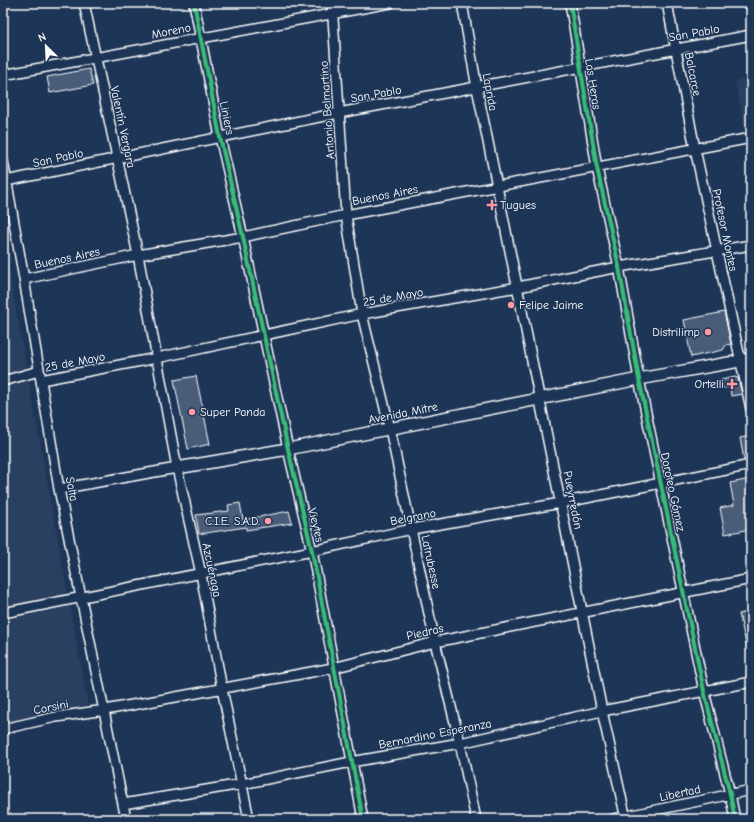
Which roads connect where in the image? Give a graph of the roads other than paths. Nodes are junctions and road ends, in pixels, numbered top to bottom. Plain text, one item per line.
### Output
1 (84, 3) edge
2 (194, 3) edge
3 (332, 3) edge
4 (390, 3) edge
5 (462, 3) edge
6 (570, 3) edge
7 (667, 3) edge
8 (333, 13) junction
9 (751, 35) edge
10 (200, 38) junction
11 (676, 49) junction
12 (96, 58) junction
13 (580, 66) junction
14 (3, 75) edge
15 (476, 88) junction
16 (339, 113) junction
17 (220, 136) junction
18 (751, 138) edge
19 (696, 149) junction
20 (117, 158) junction
21 (3, 161) edge
22 (597, 168) junction
23 (6, 181) junction
24 (497, 186) junction
25 (346, 215) junction
26 (243, 237) junction
27 (751, 245) edge
28 (717, 251) junction
29 (138, 255) junction
30 (619, 267) junction
31 (24, 279) junction
32 (518, 287) junction
33 (362, 314) junction
34 (264, 335) junction
35 (157, 358) junction
36 (746, 360) edge
37 (40, 376) junction
38 (639, 379) junction
39 (3, 381) edge
40 (540, 399) junction
41 (751, 409) edge
42 (390, 429) junction
43 (288, 449) junction
44 (751, 466) edge
45 (177, 468) junction
46 (661, 483) junction
47 (59, 489) junction
48 (561, 502) junction
49 (412, 529) junction
50 (312, 551) junction
51 (201, 574) junction
52 (751, 579) edge
53 (683, 592) junction
54 (82, 597) junction
55 (583, 612) junction
56 (3, 613) edge
57 (435, 642) junction
58 (333, 668) junction
59 (751, 682) edge
60 (222, 689) junction
61 (704, 691) junction
62 (104, 710) junction
63 (602, 711) junction
64 (3, 729) edge
65 (460, 743) junction
66 (351, 762) junction
67 (242, 784) junction
68 (751, 790) edge
69 (730, 794) junction
70 (123, 804) junction
71 (626, 818) edge
72 (126, 819) edge
73 (249, 819) edge
74 (363, 819) edge
75 (476, 819) edge
76 (613, 819) edge
77 (735, 819) edge

1 - 12 street, Valentín Vergara
2 - 10 street, Liniers
3 - 8 street, Antonio Belmartino
4 - 8 street, Moreno
5 - 15 street, Laprida
6 - 13 street, Las Heras
7 - 11 street, Balcarce
8 - 10 street, Moreno
8 - 16 street, Antonio Belmartino
9 - 11 street, San Pablo
10 - 12 street, Moreno
10 - 17 street, Liniers
11 - 13 street, San Pablo
11 - 19 street, Balcarce
12 - 14 street, Moreno
12 - 20 street, Valentín Vergara
13 - 15 street, San Pablo
13 - 22 street, Las Heras
15 - 16 street, San Pablo
15 - 24 street, Laprida
16 - 17 street, San Pablo
16 - 25 street, Antonio Belmartino
17 - 20 street, San Pablo
17 - 26 street, Liniers
18 - 19 street, Buenos Aires
19 - 22 street, Buenos Aires
19 - 28 street, Profesor Montes
20 - 23 street, San Pablo
20 - 29 street, Valentín Vergara
21 - 23 street, Salta
22 - 24 street, Buenos Aires
22 - 30 street, Doroteo Gómez
23 - 31 street, Salta
24 - 25 street, Buenos Aires
24 - 32 street, Pueyrredón
25 - 26 street, Buenos Aires
25 - 33 street, Latrubesse
26 - 29 street, Buenos Aires
26 - 34 street, Vieytes
27 - 28 street, 25 de Mayo
28 - 30 street, 25 de Mayo
28 - 36 street, Profesor Montes
29 - 31 street, Buenos Aires
29 - 35 street, Azcuénaga
30 - 32 street, 25 de Mayo
30 - 38 street, Doroteo Gómez
31 - 37 street, Salta
32 - 33 street, 25 de Mayo
32 - 40 street, Pueyrredón
33 - 34 street, 25 de Mayo
33 - 42 street, Latrubesse
34 - 35 street, 25 de Mayo
34 - 43 street, Vieytes
35 - 37 street, 25 de Mayo
35 - 45 street, Azcuénaga
36 - 38 main road, Avenida Mitre
36 - 41 street, Profesor Montes
37 - 39 street, 25 de Mayo
37 - 47 street, Salta
38 - 40 main road, Avenida Mitre
38 - 46 street, Doroteo Gómez
40 - 42 main road, Avenida Mitre
40 - 48 street, Pueyrredón
42 - 43 main road, Avenida Mitre
42 - 49 street, Latrubesse
43 - 45 main road, Avenida Mitre
43 - 50 street, Vieytes
44 - 46 street, Belgrano
45 - 47 street, Avenida Mitre
45 - 51 street, Azcuénaga
46 - 48 street, Belgrano
46 - 53 street, Doroteo Gómez
47 - 54 street, Salta
48 - 49 street, Belgrano
48 - 55 street, Pueyrredón
49 - 50 street, Belgrano
49 - 57 street, Latrubesse
50 - 51 street, Belgrano
50 - 58 street, Vieytes
51 - 54 street, Belgrano
51 - 60 street, Azcuénaga
52 - 53 street, Piedras
53 - 55 street, Piedras
53 - 61 street, Doroteo Gómez
54 - 56 street, Belgrano
54 - 62 street, Salta
55 - 57 street, Piedras
55 - 63 street, Pueyrredón
57 - 58 street, Piedras
57 - 65 street, Latrubesse
58 - 60 street, Piedras
58 - 66 street, Vieytes
59 - 61 street, Bernardino Esperanza
60 - 62 street, Piedras
60 - 67 street, Azcuénaga
61 - 63 street, Bernardino Esperanza
61 - 69 street, Doroteo Gómez
62 - 64 street, Corsini
62 - 70 street, Salta
63 - 65 street, Bernardino Esperanza
63 - 71 street, Pueyrredón
65 - 66 street, Bernardino Esperanza
65 - 75 street, Latrubesse
66 - 67 street, Bernardino Esperanza
66 - 74 street, Vieytes
67 - 70 street, Bernardino Esperanza
67 - 73 street, Azcuénaga
68 - 69 street, Libertad
69 - 71 street, Libertad
69 - 77 street, Doroteo Gómez
70 - 72 street, Salta
71 - 76 street, Libertad

